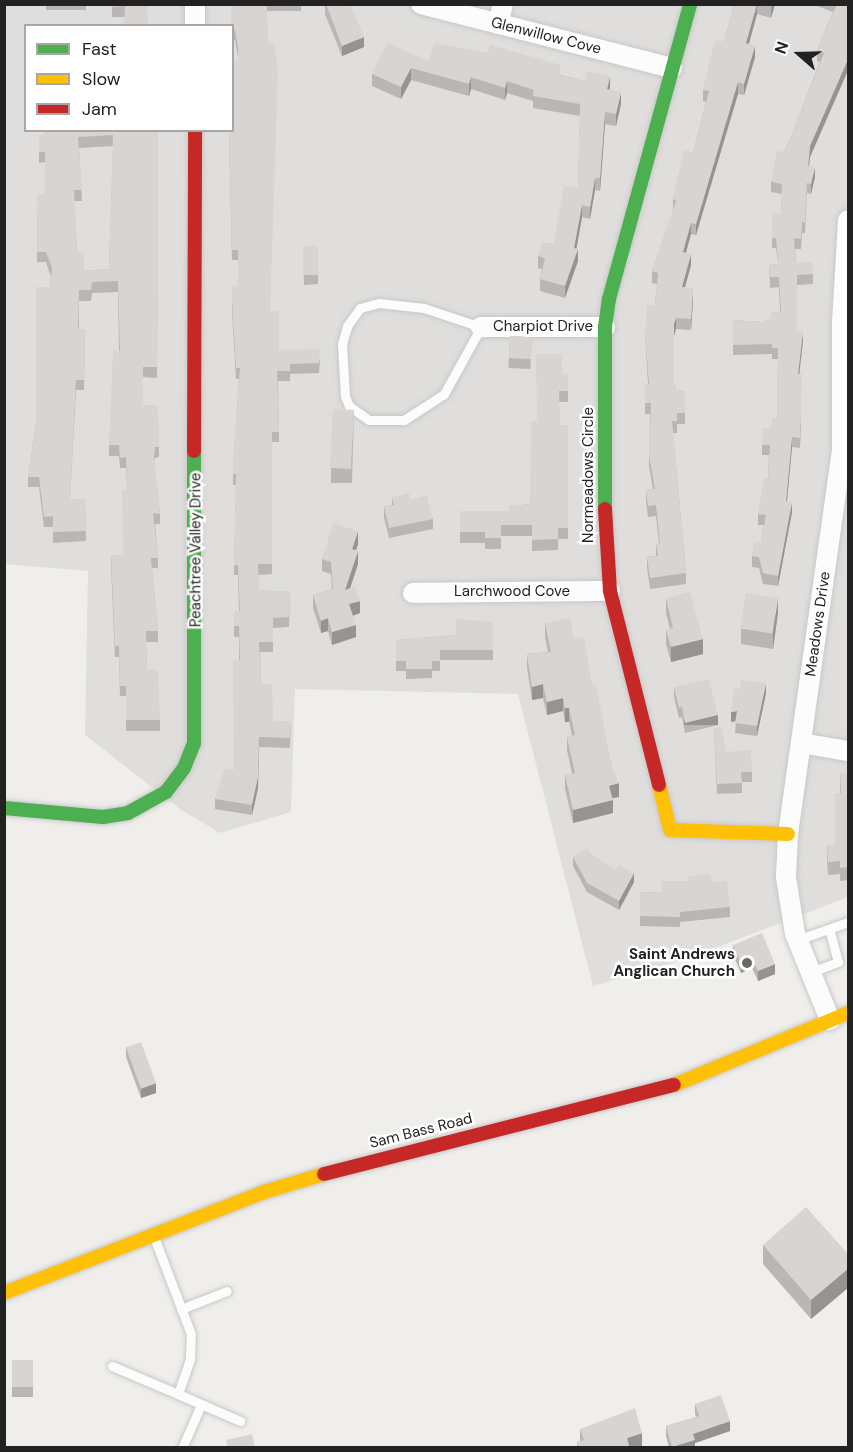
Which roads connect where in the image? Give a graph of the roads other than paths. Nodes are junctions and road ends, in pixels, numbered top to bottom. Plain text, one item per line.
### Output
1 (195, 4) edge
2 (421, 4) edge
3 (503, 4) edge
4 (690, 4) edge
5 (195, 24) edge
6 (498, 24) junction
7 (672, 68) junction
8 (195, 132) edge
9 (849, 220) edge
10 (481, 327) junction
11 (605, 327) junction
12 (610, 591) junction
13 (413, 593) dead end
14 (801, 743) junction
15 (849, 751) edge
16 (4, 808) edge
17 (788, 834) junction
18 (849, 922) edge
19 (829, 928) junction
20 (797, 940) junction
21 (809, 973) junction
22 (839, 1016) edge
23 (152, 1233) junction
24 (227, 1291) dead end
25 (4, 1293) edge
26 (181, 1309) junction
27 (112, 1366) dead end
28 (178, 1394) junction
29 (201, 1405) junction
30 (240, 1422) dead end
31 (182, 1448) edge

1 - 5 street
2 - 6 street, Glenwillow Cove
3 - 6 street
4 - 7 street, Normeadows Circle
6 - 7 street, Glenwillow Cove
7 - 11 street, Normeadows Circle
8 - 16 street, Peachtree Valley Drive
9 - 14 street, Meadows Drive
10 - 10 lane
10 - 11 street, Charpiot Drive
11 - 12 street, Normeadows Circle
12 - 13 street, Larchwood Cove
12 - 17 street, Normeadows Circle
14 - 15 street
14 - 17 street, Meadows Drive
17 - 20 street, Meadows Drive
18 - 19 lane
19 - 20 lane
19 - 21 lane
20 - 21 street, Meadows Drive
21 - 22 street, Meadows Drive
22 - 23 street, Sam Bass Road
23 - 25 street, Sam Bass Road
23 - 26 lane
24 - 26 lane
26 - 28 lane
27 - 28 lane
28 - 29 lane
29 - 30 lane
29 - 31 lane

